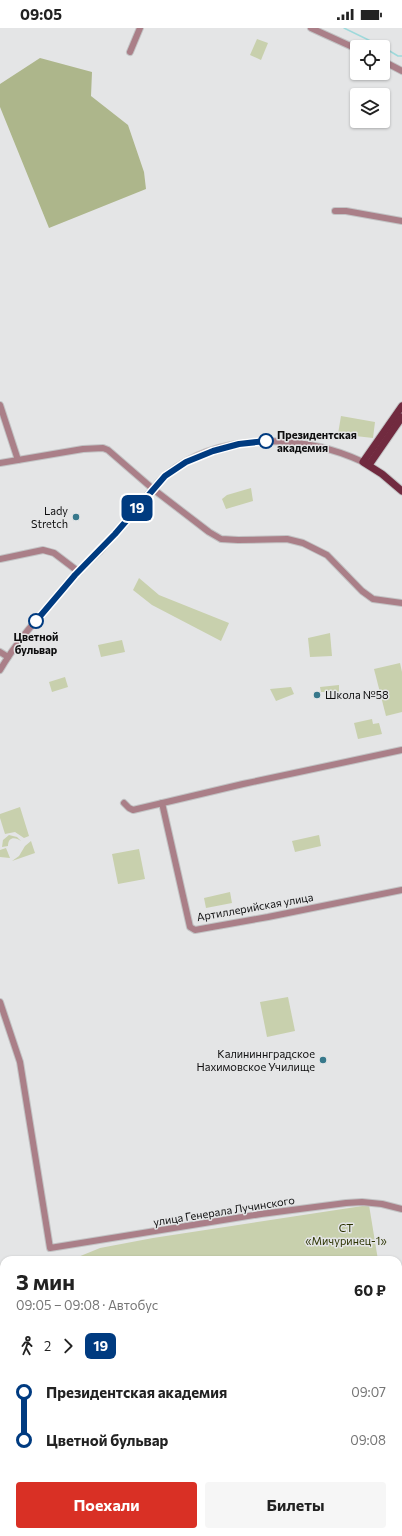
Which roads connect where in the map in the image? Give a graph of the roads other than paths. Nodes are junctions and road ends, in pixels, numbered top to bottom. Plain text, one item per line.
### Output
1 (140, 28) edge
2 (311, 28) edge
3 (350, 46) edge
4 (130, 52) dead end
5 (390, 64) edge
6 (402, 70) edge
7 (334, 211) dead end
8 (402, 221) edge
9 (0, 405) edge
10 (402, 406) edge
11 (402, 417) edge
12 (18, 460) junction
13 (0, 463) edge
14 (366, 464) junction
15 (153, 489) junction
16 (402, 491) edge
17 (0, 559) edge
18 (79, 572) junction
19 (402, 603) edge
20 (0, 652) edge
21 (8, 657) junction
22 (0, 670) edge
23 (402, 750) edge
24 (124, 803) dead end
25 (162, 804) junction
26 (402, 890) edge
27 (0, 1002) edge
28 (402, 1209) edge

1 - 4 street
2 - 3 street
5 - 6 street
7 - 8 street
9 - 12 street
10 - 14 main road
11 - 14 main road
12 - 13 street
12 - 15 street
14 - 15 street
14 - 16 main road
15 - 18 street
15 - 19 street
17 - 18 street
18 - 21 street
20 - 21 street
21 - 22 street
23 - 25 street
24 - 25 street
25 - 26 street, Артиллерийская улица
27 - 28 street, улица Генерала Лучинского

